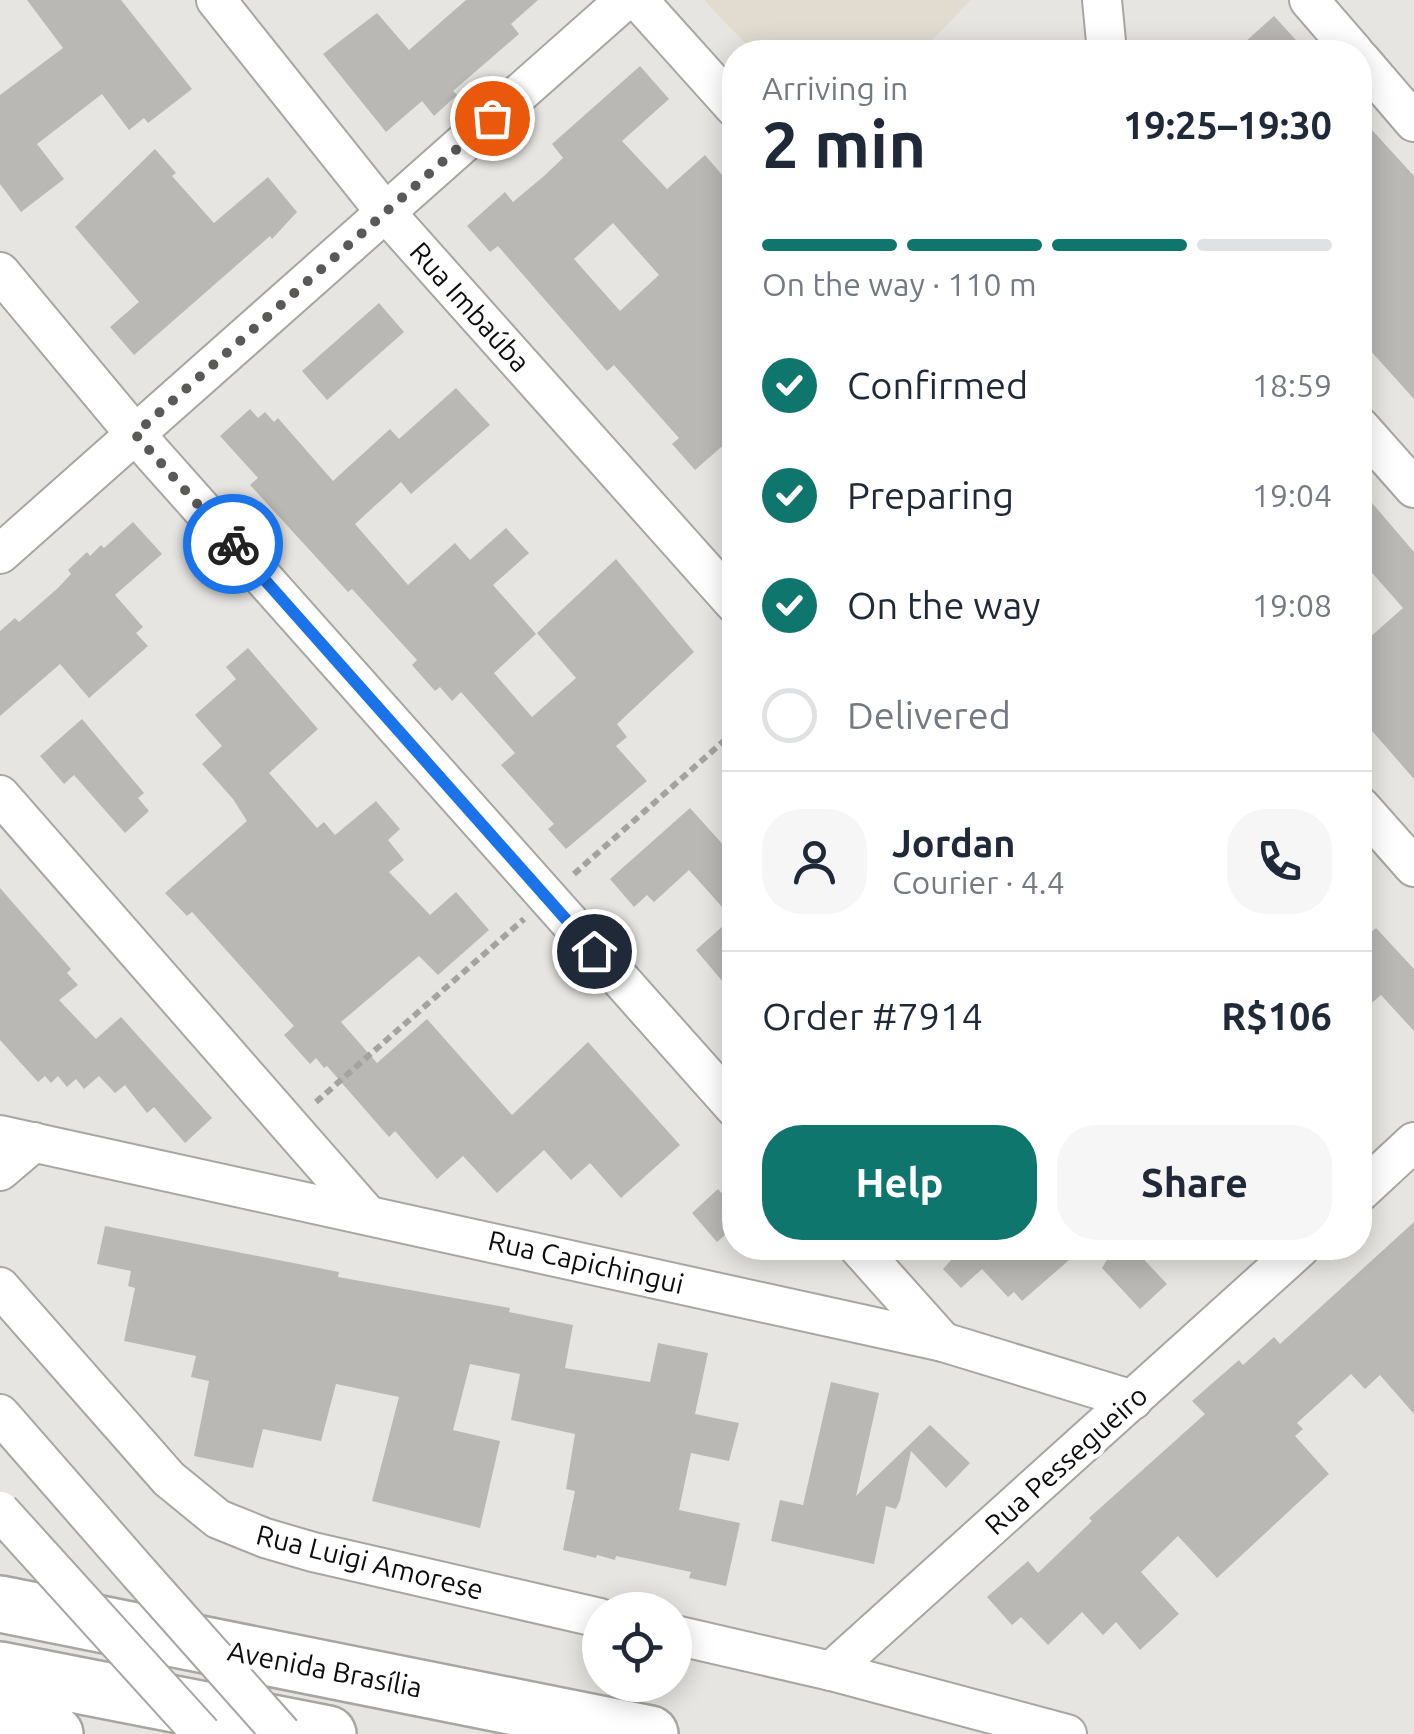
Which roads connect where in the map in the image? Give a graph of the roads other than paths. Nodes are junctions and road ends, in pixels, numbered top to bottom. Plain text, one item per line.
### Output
1 (216, 0) edge
2 (625, 0) edge
3 (638, 0) edge
4 (1102, 0) edge
5 (1308, 0) edge
6 (1106, 40) edge
7 (1343, 40) edge
8 (1372, 74) edge
9 (722, 94) edge
10 (1414, 122) edge
11 (386, 213) junction
12 (0, 272) edge
13 (135, 434) junction
14 (1372, 441) edge
15 (1414, 488) edge
16 (0, 554) edge
17 (722, 589) edge
18 (0, 795) edge
19 (1372, 820) edge
20 (1414, 867) edge
21 (722, 1093) edge
22 (17, 1138) edge
23 (1414, 1142) edge
24 (0, 1171) edge
25 (1372, 1181) edge
26 (366, 1213) junction
27 (871, 1260) edge
28 (1287, 1260) edge
29 (0, 1287) edge
30 (944, 1342) junction
31 (1133, 1400) junction
32 (0, 1414) edge
33 (0, 1511) edge
34 (0, 1604) edge
35 (582, 1614) edge
36 (692, 1639) edge
37 (0, 1670) edge
38 (831, 1670) junction
39 (0, 1719) edge
40 (55, 1734) edge
41 (202, 1734) edge
42 (282, 1734) edge
43 (328, 1734) edge
44 (650, 1734) edge
45 (1066, 1734) edge

1 - 11 street, Rua Imbaúba
2 - 11 street
3 - 9 street
4 - 6 street
5 - 7 street
8 - 10 street
11 - 13 street
11 - 17 street, Rua Imbaúba
12 - 13 street
13 - 16 street
13 - 21 street
14 - 15 street
18 - 26 street
19 - 20 street
22 - 24 street, Rua Capichingui
22 - 26 street, Rua Capichingui
23 - 25 street
26 - 30 street, Rua Capichingui
27 - 30 street
28 - 31 street, Rua Pessegueiro
29 - 35 street, Rua Luigi Amorese
30 - 31 street, Rua Capichingui
31 - 38 street, Rua Pessegueiro
32 - 42 street, bridge
33 - 41 street, bridge
34 - 44 highway, Avenida Brasília
36 - 38 street
37 - 43 highway
38 - 45 street
39 - 40 highway

